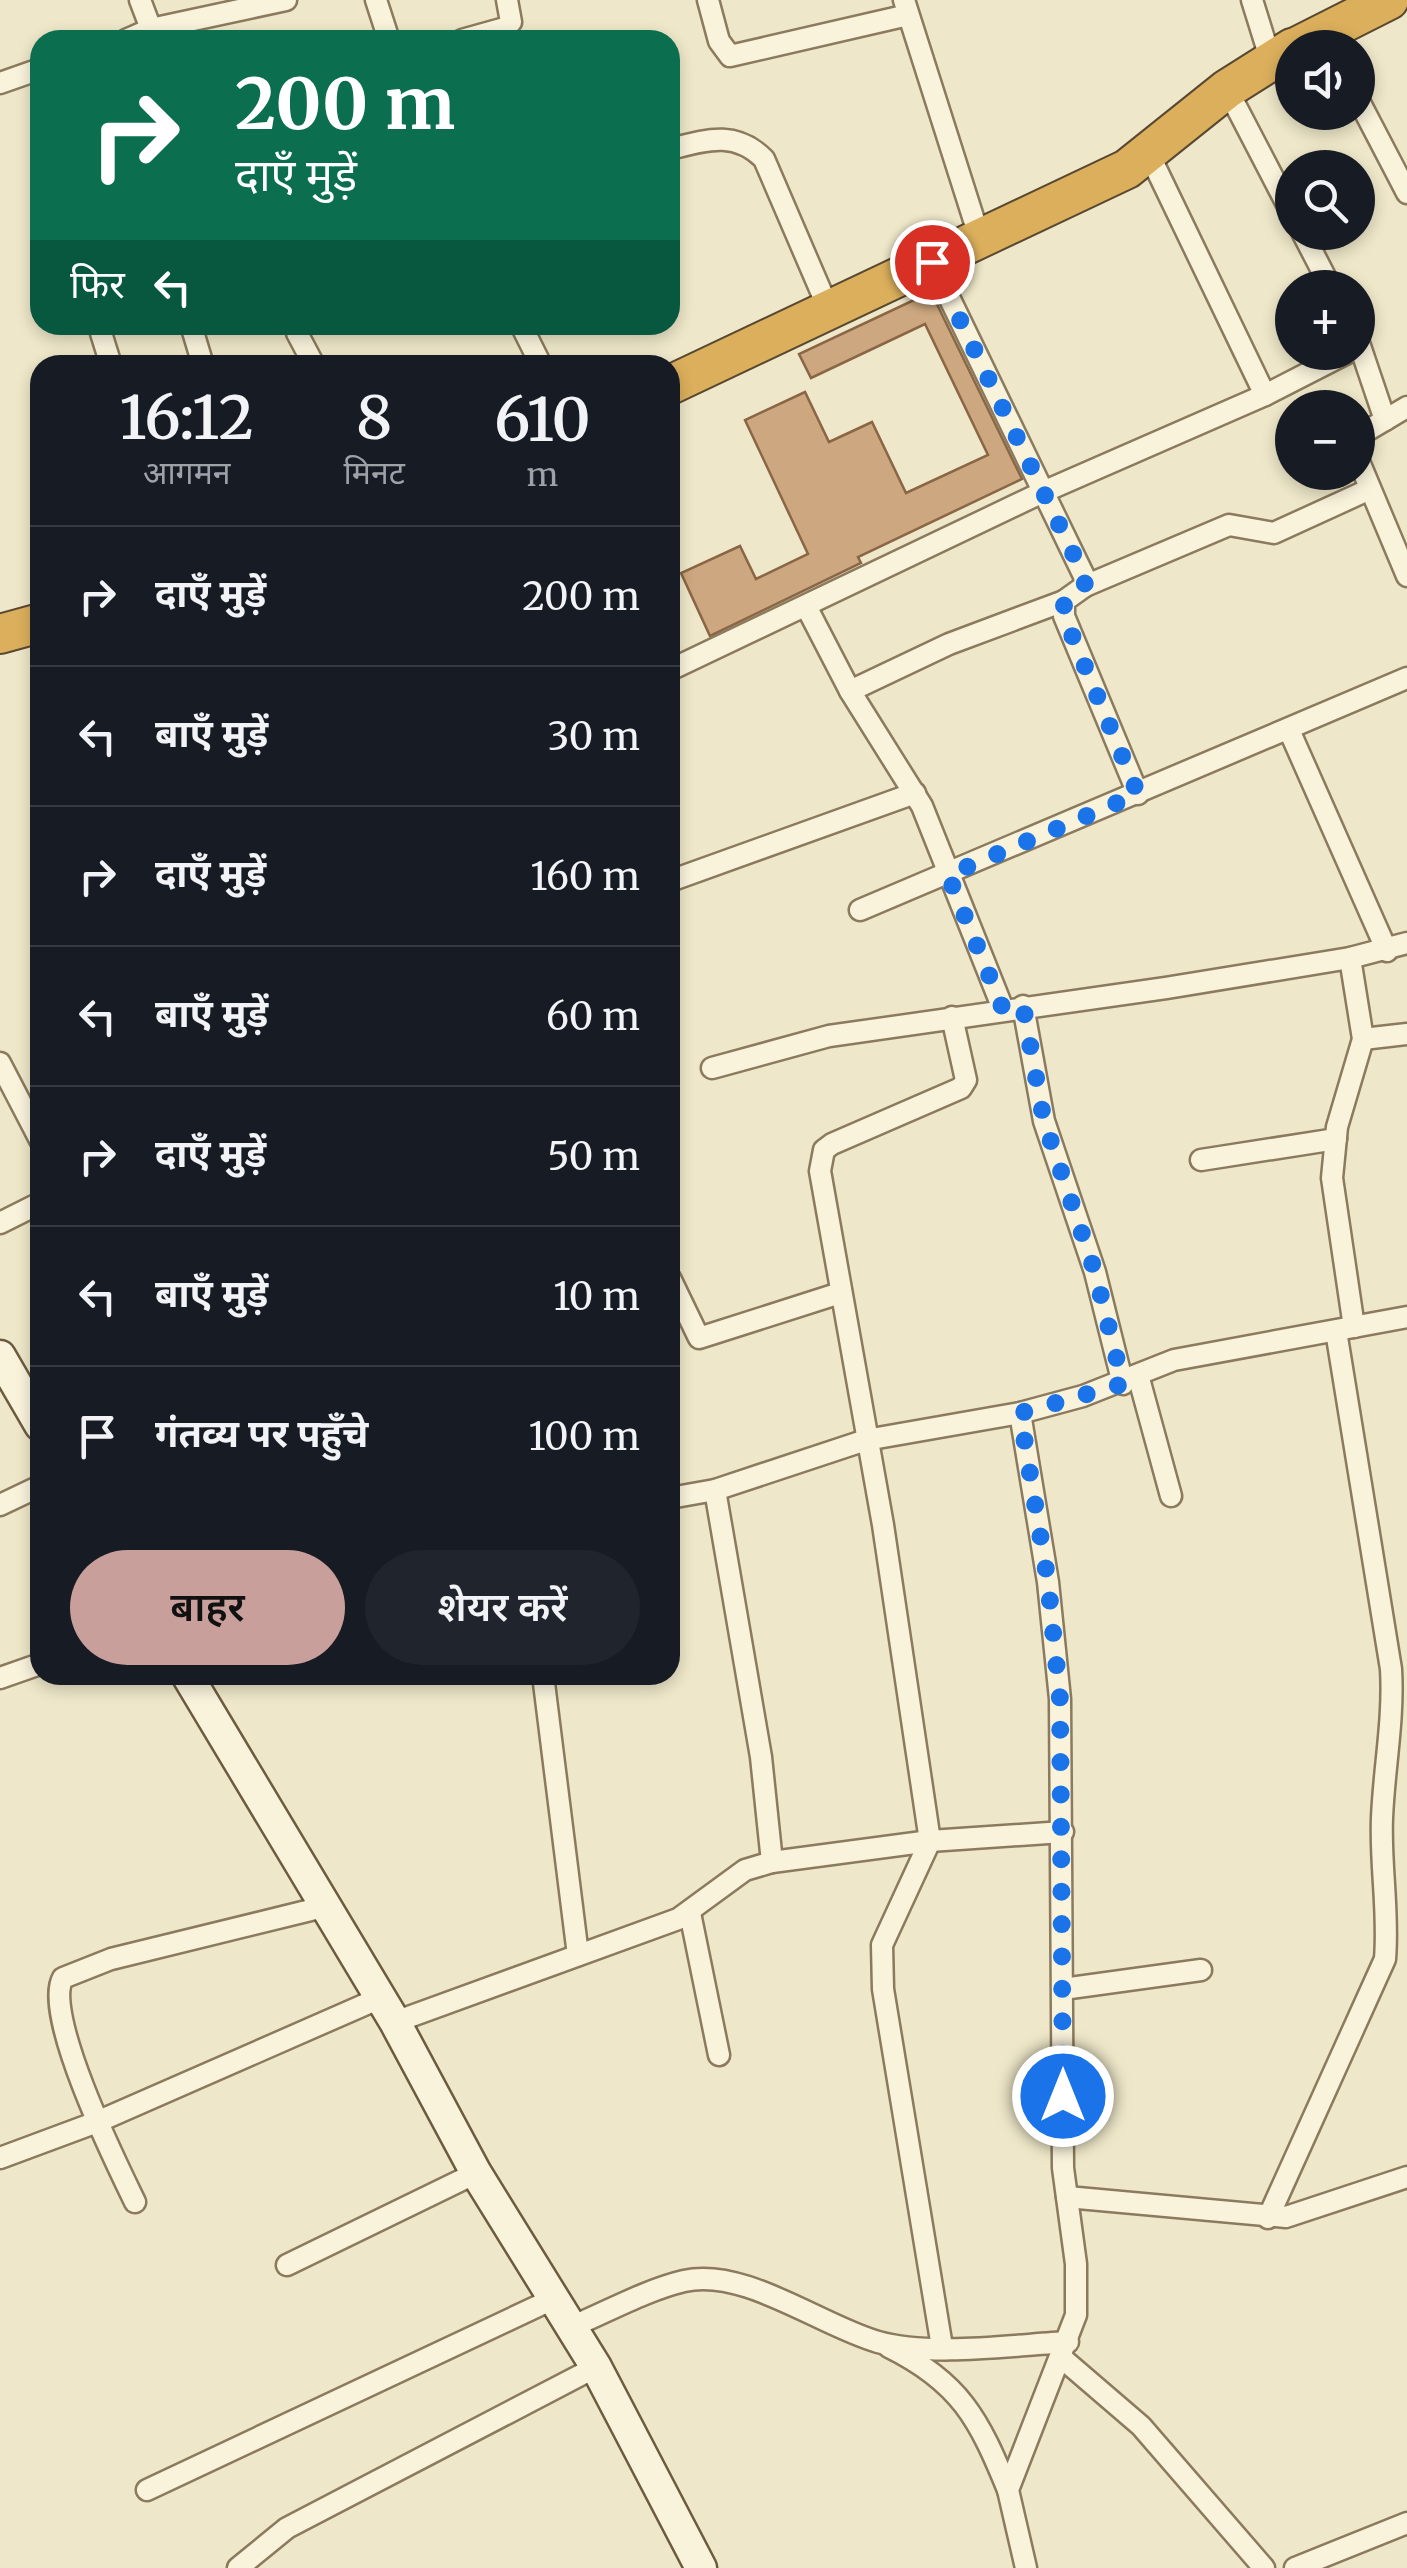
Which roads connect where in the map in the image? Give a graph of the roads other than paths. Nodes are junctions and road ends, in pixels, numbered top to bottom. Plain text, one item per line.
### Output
1 (140, 0) edge
2 (286, 0) edge
3 (376, 0) edge
4 (507, 0) edge
5 (708, 0) edge
6 (1252, 0) edge
7 (1389, 0) edge
8 (906, 7) edge
9 (152, 29) joint
10 (385, 30) edge
11 (498, 30) edge
12 (1284, 30) edge
13 (1333, 30) edge
14 (1275, 62) edge
15 (30, 72) edge
16 (1, 80) edge
17 (1227, 89) junction
18 (1374, 130) edge
19 (680, 147) edge
20 (1149, 154) junction
21 (1275, 181) edge
22 (1407, 193) edge
23 (980, 239) junction
24 (932, 262) junction
25 (829, 310) junction
26 (1312, 370) edge
27 (1365, 370) edge
28 (680, 380) edge
29 (1264, 395) junction
30 (1407, 407) edge
31 (1384, 420) junction
32 (1375, 426) edge
33 (1368, 490) edge
34 (1370, 490) edge
35 (1043, 492) junction
36 (1407, 576) edge
37 (1085, 586) junction
38 (1064, 602) junction
39 (807, 608) junction
40 (30, 626) edge
41 (0, 634) edge
42 (680, 665) edge
43 (1407, 678) edge
44 (850, 691) junction
45 (1289, 730) junction
46 (914, 794) junction
47 (1138, 794) junction
48 (948, 875) junction
49 (680, 878) edge
50 (860, 910) dead end
51 (1397, 947) edge
52 (1350, 958) junction
53 (1013, 1008) junction
54 (952, 1017) junction
55 (1407, 1034) edge
56 (1363, 1039) junction
57 (0, 1063) edge
58 (712, 1068) dead end
59 (30, 1121) edge
60 (1336, 1138) junction
61 (1200, 1160) dead end
62 (30, 1208) edge
63 (0, 1223) edge
64 (840, 1293) junction
65 (680, 1299) edge
66 (1407, 1316) edge
67 (1345, 1329) junction
68 (0, 1356) edge
69 (1130, 1379) junction
70 (30, 1408) edge
71 (1020, 1413) junction
72 (866, 1440) junction
73 (715, 1490) junction
74 (30, 1491) edge
75 (680, 1496) edge
76 (1171, 1496) dead end
77 (0, 1505) edge
78 (30, 1668) edge
79 (0, 1678) edge
80 (193, 1685) edge
81 (545, 1685) edge
82 (1064, 1832) junction
83 (930, 1841) junction
84 (772, 1862) junction
85 (323, 1907) junction
86 (690, 1913) junction
87 (578, 1955) junction
88 (1201, 1970) dead end
89 (1063, 1989) junction
90 (387, 2010) junction
91 (719, 2055) dead end
92 (97, 2122) junction
93 (0, 2158) edge
94 (476, 2173) junction
95 (1407, 2176) edge
96 (1067, 2197) junction
97 (135, 2202) dead end
98 (1268, 2218) junction
99 (287, 2266) dead end
100 (554, 2299) junction
101 (571, 2326) junction
102 (880, 2343) junction
103 (942, 2347) junction
104 (1066, 2351) junction
105 (596, 2368) junction
106 (147, 2490) dead end
107 (1008, 2490) junction
108 (1407, 2523) edge
109 (238, 2568) edge
110 (701, 2568) edge
111 (1026, 2568) edge
112 (1264, 2568) edge
113 (1295, 2568) edge

1 - 9 street
2 - 9 street
3 - 10 street
4 - 11 street
5 - 8 street
6 - 12 street
7 - 13 highway
8 - 23 street
14 - 17 highway
15 - 16 street
17 - 20 highway
17 - 21 street
18 - 22 street
19 - 25 street
20 - 23 highway
20 - 29 street
23 - 24 highway
24 - 25 highway
24 - 35 street
25 - 28 highway
26 - 29 street
27 - 31 street
29 - 35 street
30 - 31 street
31 - 32 street
33 - 37 street
34 - 36 street
35 - 37 street
35 - 39 street
37 - 38 street
38 - 44 street
38 - 47 street
39 - 42 street
39 - 44 street
40 - 41 highway
43 - 45 street
44 - 46 street
45 - 47 street
45 - 51 street
46 - 48 street
46 - 49 street
47 - 48 street
48 - 50 street
48 - 53 street
51 - 52 street
52 - 53 street
52 - 56 street
53 - 54 street
53 - 69 street
54 - 58 street
54 - 64 street
55 - 56 street
56 - 60 street
57 - 59 street
60 - 61 street
60 - 67 street
62 - 63 street
64 - 65 street
64 - 72 street
66 - 67 street
67 - 69 street
67 - 98 street
68 - 70 street
69 - 71 street
69 - 76 street
71 - 72 street
71 - 82 street
72 - 73 street
72 - 83 street
73 - 75 street
73 - 84 street
74 - 77 street
78 - 79 street
80 - 85 street
81 - 87 street
82 - 83 street
82 - 89 street
83 - 84 street
83 - 103 street
84 - 86 street
85 - 90 street
85 - 92 street
86 - 87 street
86 - 91 street
87 - 90 street
88 - 89 street
89 - 96 street
90 - 92 street
90 - 94 street
92 - 93 street
92 - 97 street
94 - 99 street
94 - 100 street
95 - 98 street
96 - 98 street
96 - 104 street
100 - 101 street
100 - 106 street
101 - 102 street
101 - 105 street
102 - 103 street
102 - 107 street
103 - 104 street
104 - 107 street
104 - 112 street
105 - 109 street
105 - 110 street
107 - 111 street
108 - 113 street

